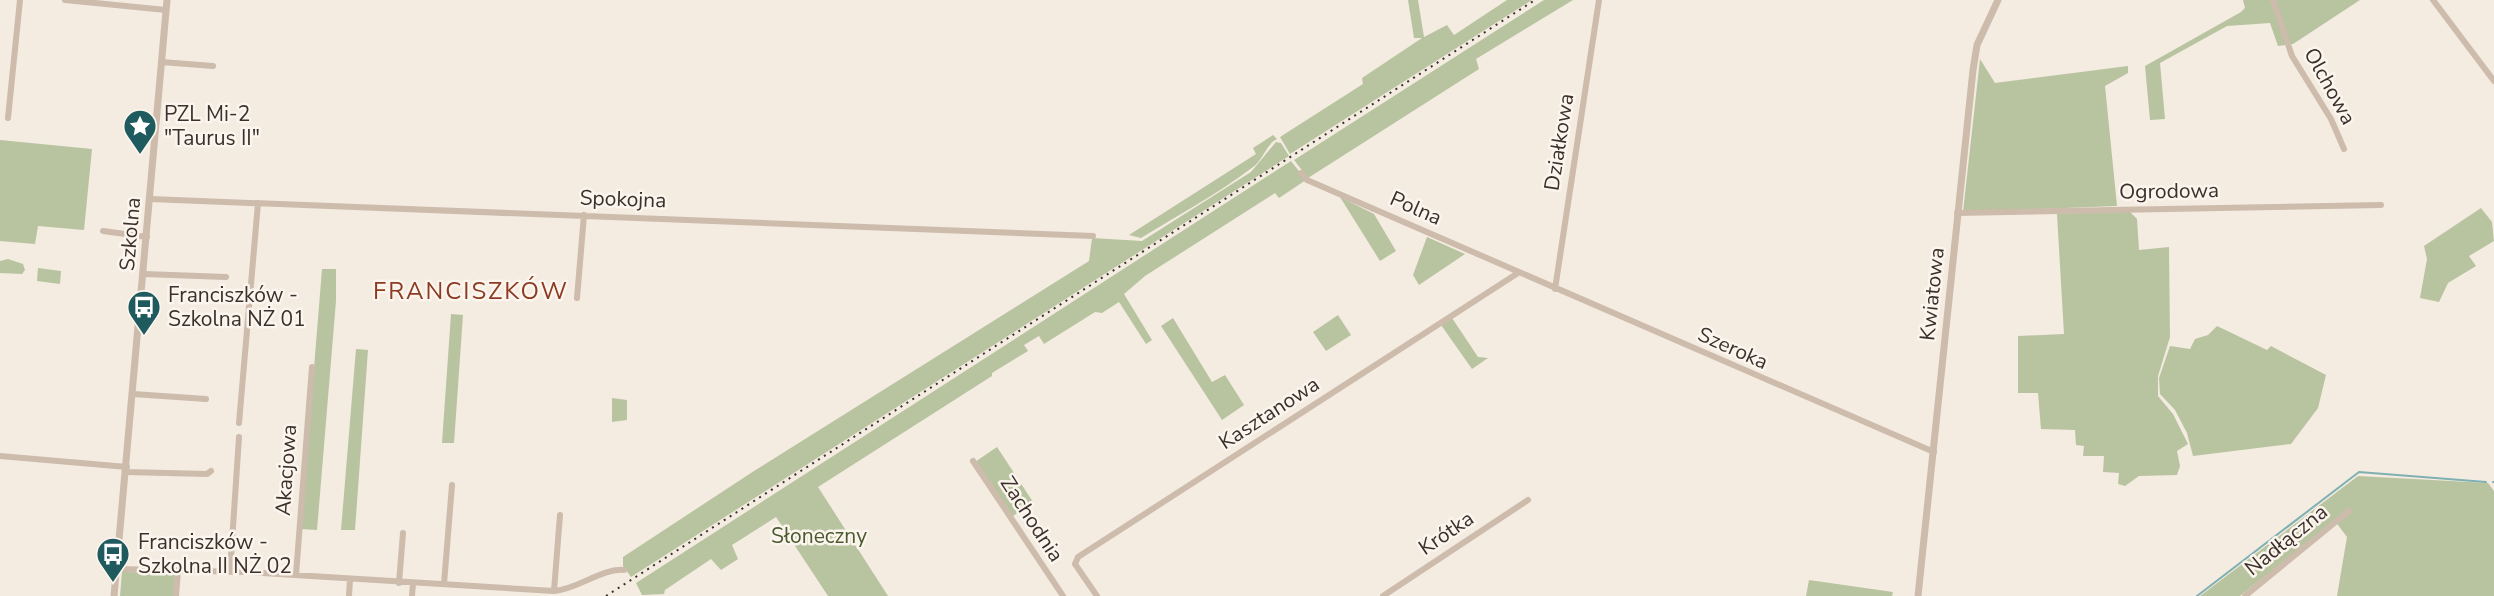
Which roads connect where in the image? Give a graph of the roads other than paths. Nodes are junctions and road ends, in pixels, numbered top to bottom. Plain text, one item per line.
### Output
1 (20, 0) edge
2 (65, 0) edge
3 (167, 0) edge
4 (1598, 0) edge
5 (1998, 0) edge
6 (2273, 0) edge
7 (2433, 0) edge
8 (166, 10) junction
9 (161, 62) junction
10 (213, 66) dead end
11 (2494, 81) edge
12 (8, 118) dead end
13 (2344, 149) dead end
14 (1301, 173) dead end
15 (150, 199) junction
16 (258, 203) junction
17 (2381, 205) dead end
18 (1957, 213) junction
19 (584, 215) junction
20 (103, 231) dead end
21 (1093, 236) dead end
22 (147, 237) junction
23 (1518, 273) junction
24 (144, 274) junction
25 (226, 277) dead end
26 (1555, 289) junction
27 (578, 298) dead end
28 (312, 367) dead end
29 (133, 394) junction
30 (206, 399) dead end
31 (239, 423) dead end
32 (239, 437) dead end
33 (1934, 452) junction
34 (0, 456) edge
35 (972, 461) dead end
36 (126, 469) junction
37 (211, 471) dead end
38 (452, 485) dead end
39 (1528, 500) dead end
40 (2349, 511) dead end
41 (560, 515) dead end
42 (403, 533) dead end
43 (117, 569) junction
44 (178, 570) junction
45 (624, 570) dead end
46 (230, 572) junction
47 (296, 575) junction
48 (351, 580) junction
49 (399, 583) junction
50 (413, 583) junction
51 (444, 584) junction
52 (471, 586) junction
53 (554, 591) junction
54 (471, 595) edge
55 (114, 596) edge
56 (176, 596) edge
57 (349, 596) edge
58 (412, 596) edge
59 (1063, 596) edge
60 (1097, 596) edge
61 (1383, 596) edge
62 (1918, 596) edge
63 (2245, 596) edge

1 - 12 street
2 - 8 street
3 - 8 street, Szkolna
4 - 26 street, Działkowa
5 - 18 street, Kwiatowa
6 - 13 street, Olchowa
7 - 11 street
8 - 9 street, Szkolna
9 - 10 street
9 - 15 street, Szkolna
14 - 23 street, Polna
15 - 16 street, Spokojna
15 - 22 street, Szkolna
16 - 19 street, Spokojna
16 - 31 street
17 - 18 street, Ogrodowa
18 - 33 street, Kwiatowa
19 - 21 street, Spokojna
19 - 27 street
20 - 22 street
22 - 24 street, Szkolna
23 - 26 street, Szeroka
23 - 60 street, Kasztanowa
24 - 25 street
24 - 29 street, Szkolna
26 - 33 street, Szeroka
28 - 47 street, Akacjowa
29 - 30 street
29 - 36 street, Szkolna
32 - 46 street
33 - 62 street, Kwiatowa
34 - 36 street
35 - 59 street, Zachodnia
36 - 37 street
36 - 43 street, Szkolna
38 - 51 street
39 - 61 street, Krótka
40 - 63 street, Nadłączna
41 - 53 street
42 - 49 street
43 - 44 street
43 - 55 street, Szkolna
44 - 46 street
44 - 56 street
45 - 53 street
46 - 47 street
47 - 48 street
48 - 49 street
48 - 57 street
49 - 50 street
50 - 51 street
50 - 58 street
51 - 52 street
52 - 53 street
52 - 54 street

